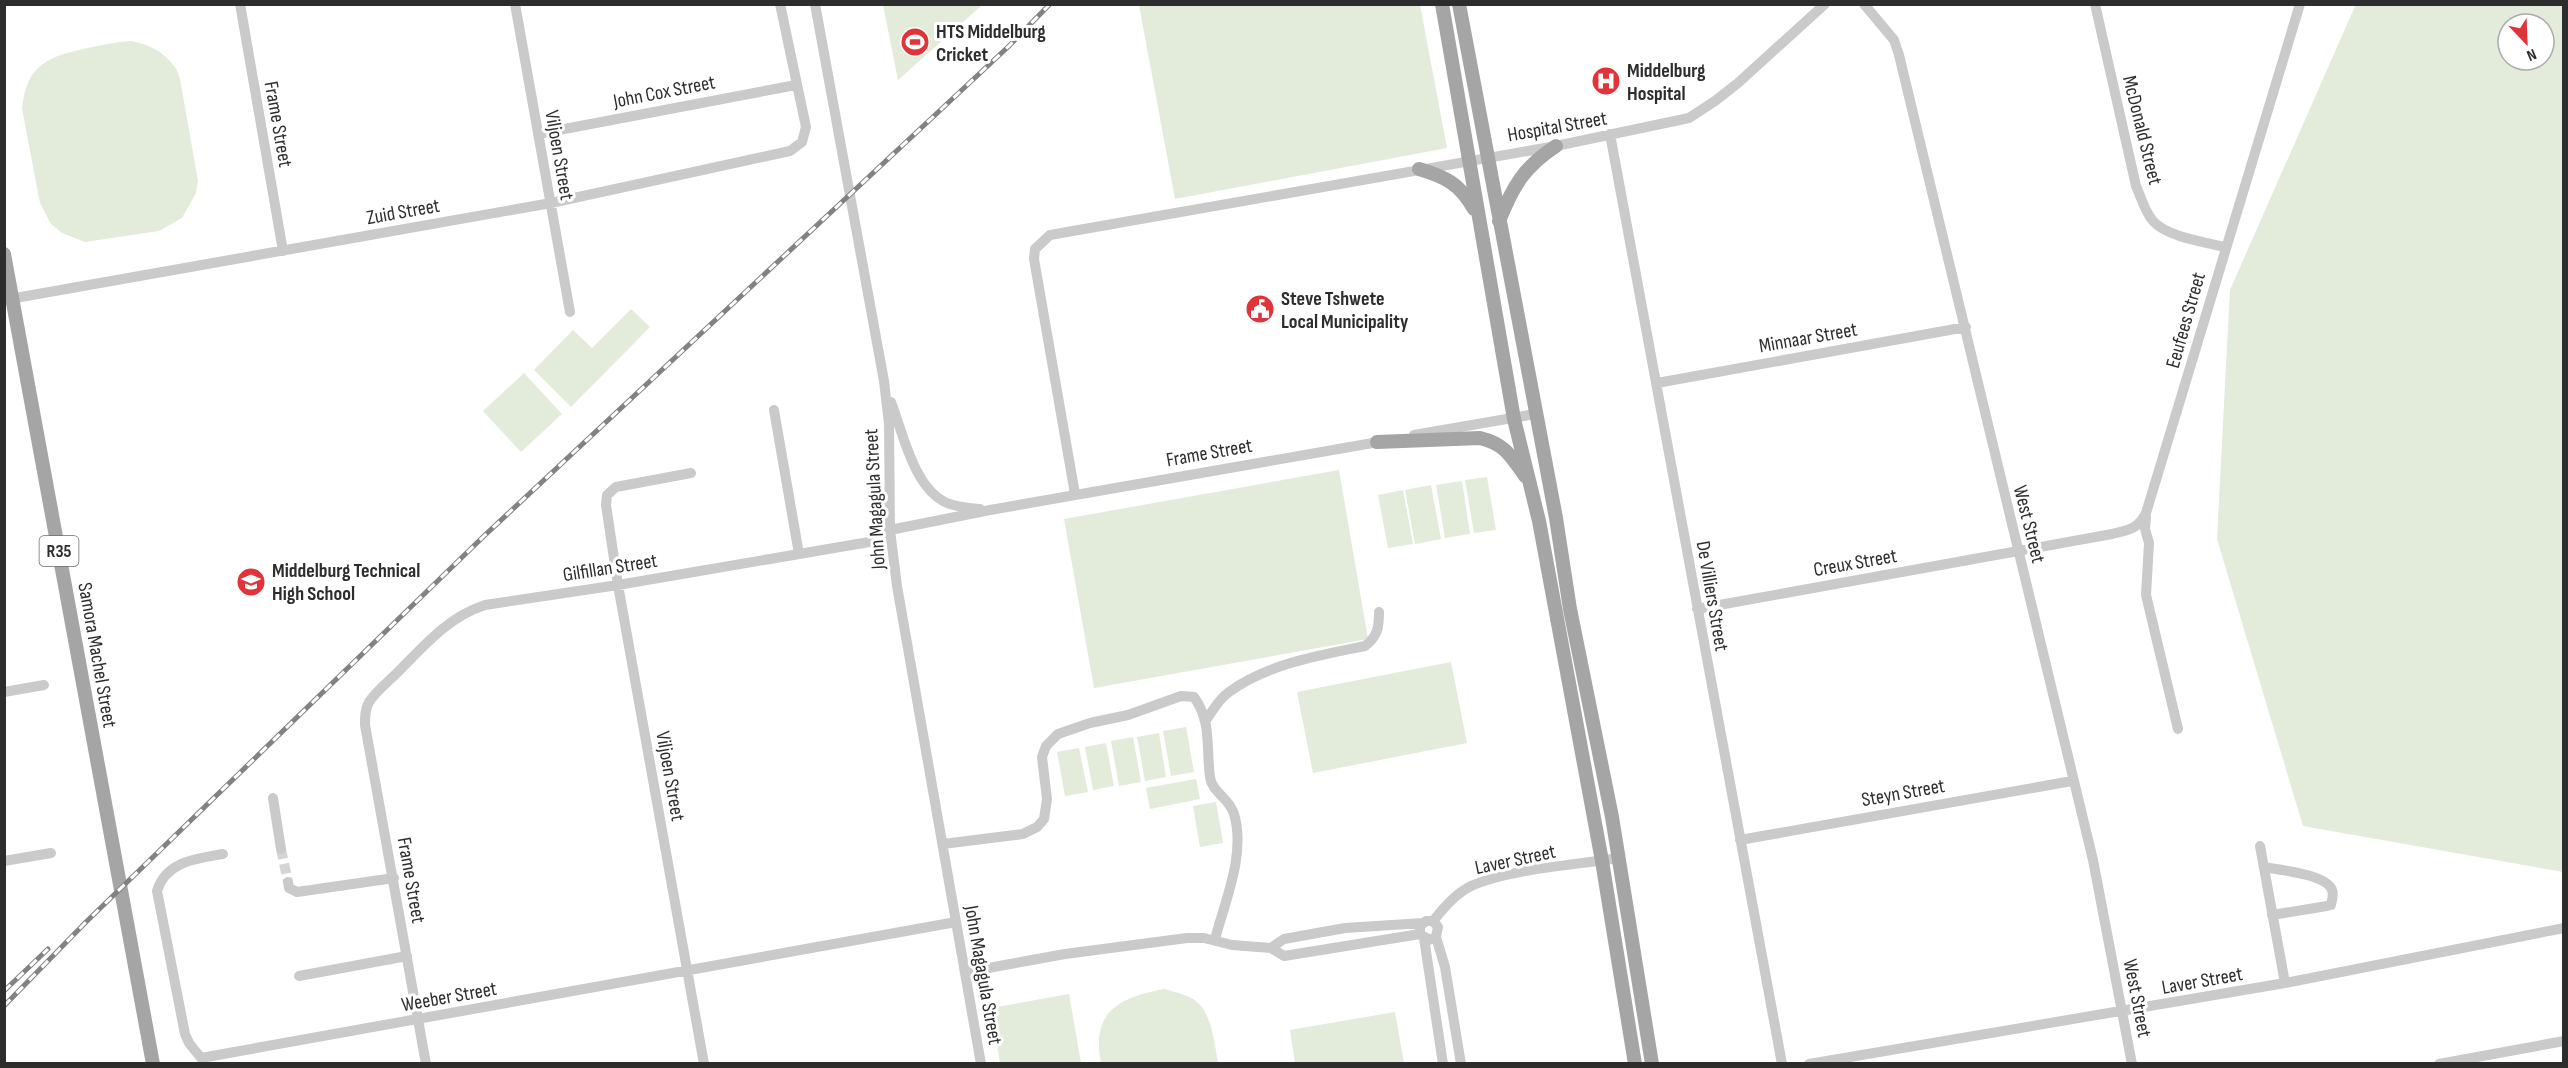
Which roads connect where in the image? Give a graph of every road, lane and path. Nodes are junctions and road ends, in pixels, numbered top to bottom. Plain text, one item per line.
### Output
1 (240, 4) edge
2 (515, 4) edge
3 (780, 4) edge
4 (815, 4) edge
5 (1442, 4) edge
6 (1459, 4) edge
7 (1825, 4) edge
8 (1864, 4) edge
9 (2095, 4) edge
10 (2300, 4) edge
11 (796, 85) junction
12 (538, 134) junction
13 (1610, 135) junction
14 (1556, 146) junction
15 (1487, 156) junction
16 (1469, 160) junction
17 (1419, 170) junction
18 (551, 203) junction
19 (1479, 218) junction
20 (1499, 221) junction
21 (2225, 247) junction
22 (283, 250) junction
23 (4, 254) edge
24 (9, 299) edge
25 (570, 312) dead end
26 (1966, 327) junction
27 (884, 381) junction
28 (1657, 383) junction
29 (774, 410) dead end
30 (1535, 414) junction
31 (1514, 418) junction
32 (1377, 442) junction
33 (691, 472) dead end
34 (1530, 483) junction
35 (1075, 494) junction
36 (990, 510) junction
37 (2146, 513) junction
38 (1556, 518) junction
39 (1539, 521) junction
40 (890, 530) junction
41 (2018, 550) junction
42 (799, 554) junction
43 (618, 585) junction
44 (1697, 609) junction
45 (1379, 612) dead end
46 (1583, 677) junction
47 (1567, 681) junction
48 (44, 685) dead end
49 (4, 692) edge
50 (368, 703) joint
51 (1206, 720) junction
52 (2178, 729) dead end
53 (2073, 781) junction
54 (273, 798) dead end
55 (1740, 840) junction
56 (943, 844) junction
57 (2260, 846) dead end
58 (281, 849) tunnel mouth
59 (51, 853) dead end
60 (224, 854) dead end
61 (1618, 858) junction
62 (4, 861) edge
63 (1602, 861) junction
64 (2264, 867) junction
65 (394, 878) junction
66 (288, 882) dead end
67 (2272, 915) junction
68 (956, 922) junction
69 (2564, 928) edge
70 (1425, 929) junction
71 (1436, 937) junction
72 (1215, 939) junction
73 (1270, 948) junction
74 (407, 956) junction
75 (688, 971) junction
76 (966, 972) junction
77 (299, 976) dead end
78 (2285, 983) junction
79 (1450, 999) junction
80 (1433, 1002) junction
81 (2123, 1012) junction
82 (418, 1020) junction
83 (2564, 1041) edge
84 (2440, 1063) edge
85 (153, 1064) edge
86 (426, 1064) edge
87 (704, 1064) edge
88 (981, 1064) edge
89 (1443, 1064) edge
90 (1461, 1064) edge
91 (1635, 1064) edge
92 (1652, 1064) edge
93 (1782, 1064) edge
94 (1809, 1064) edge
95 (2132, 1064) edge

1 - 22 street, Frame Street
2 - 12 street, Viljoen Street
3 - 11 street
4 - 27 street, John Magagula Street
5 - 16 main road
6 - 15 main road
7 - 13 street, Hospital Street
8 - 26 street, West Street
9 - 21 street, McDonald Street
10 - 21 street, Eeufees Street
11 - 12 street, John Cox Street
11 - 18 street, Zuid Street
12 - 18 street, Viljoen Street
13 - 14 street, Hospital Street
13 - 28 street, De Villiers Street
14 - 15 street, Hospital Street
14 - 20 main road
15 - 16 street, Hospital Street
15 - 20 main road
16 - 17 street, Hospital Street
16 - 19 main road
17 - 19 main road
17 - 35 street, Hospital Street
18 - 22 street, Zuid Street
18 - 25 street, Viljoen Street
19 - 31 main road
20 - 30 main road
21 - 37 street, Eeufees Street
22 - 24 street, Zuid Street
23 - 24 main road, Samora Machel Street / R35
24 - 85 main road, Samora Machel Street / R35
26 - 28 street, Minnaar Street
26 - 41 street, West Street
27 - 36 street
27 - 40 street, John Magagula Street
28 - 44 street, De Villiers Street
29 - 42 street
30 - 31 street, Frame Street
30 - 38 main road
31 - 32 street, Frame Street
31 - 34 main road
32 - 34 main road
32 - 35 street, Frame Street
33 - 43 street, Viljoen Street
34 - 39 main road
35 - 36 street, Frame Street
36 - 40 street, Frame Street
37 - 41 street
37 - 52 street
38 - 39 main road
38 - 46 main road
39 - 47 main road
40 - 42 street, Gilfillan Street
40 - 56 street, John Magagula Street
41 - 44 street, Creux Street
41 - 53 street, West Street
42 - 43 street, Gilfillan Street
43 - 50 street, Gilfillan Street
43 - 75 street, Viljoen Street
44 - 55 street, De Villiers Street
45 - 51 street
46 - 47 main road
46 - 61 main road
47 - 63 main road
48 - 49 street
50 - 65 street, Frame Street
51 - 56 street
51 - 72 street
53 - 55 street, Steyn Street
53 - 81 street, West Street
54 - 58 street
55 - 93 street, De Villiers Street
56 - 68 street, John Magagula Street
57 - 64 street
59 - 62 street
60 - 82 street, Weeber Street
61 - 63 street, Laver Street
61 - 92 main road
63 - 70 street, Laver Street
63 - 91 main road
64 - 67 street
64 - 67 street
65 - 66 street
65 - 74 street, Frame Street
67 - 78 street
68 - 75 street, Weeber Street
68 - 76 street, John Magagula Street
69 - 78 street, Laver Street
70 - 71 street
70 - 71 street
70 - 73 street
70 - 73 street
70 - 80 street
71 - 79 street
72 - 73 street
72 - 76 street
74 - 77 street
74 - 82 street, Frame Street
75 - 82 street, Weeber Street
75 - 87 street, Viljoen Street
76 - 88 street, John Magagula Street
78 - 81 street, Laver Street
79 - 80 street
79 - 90 street
80 - 89 street
81 - 94 street, Laver Street
81 - 95 street, West Street
82 - 86 street, Frame Street
83 - 84 street

